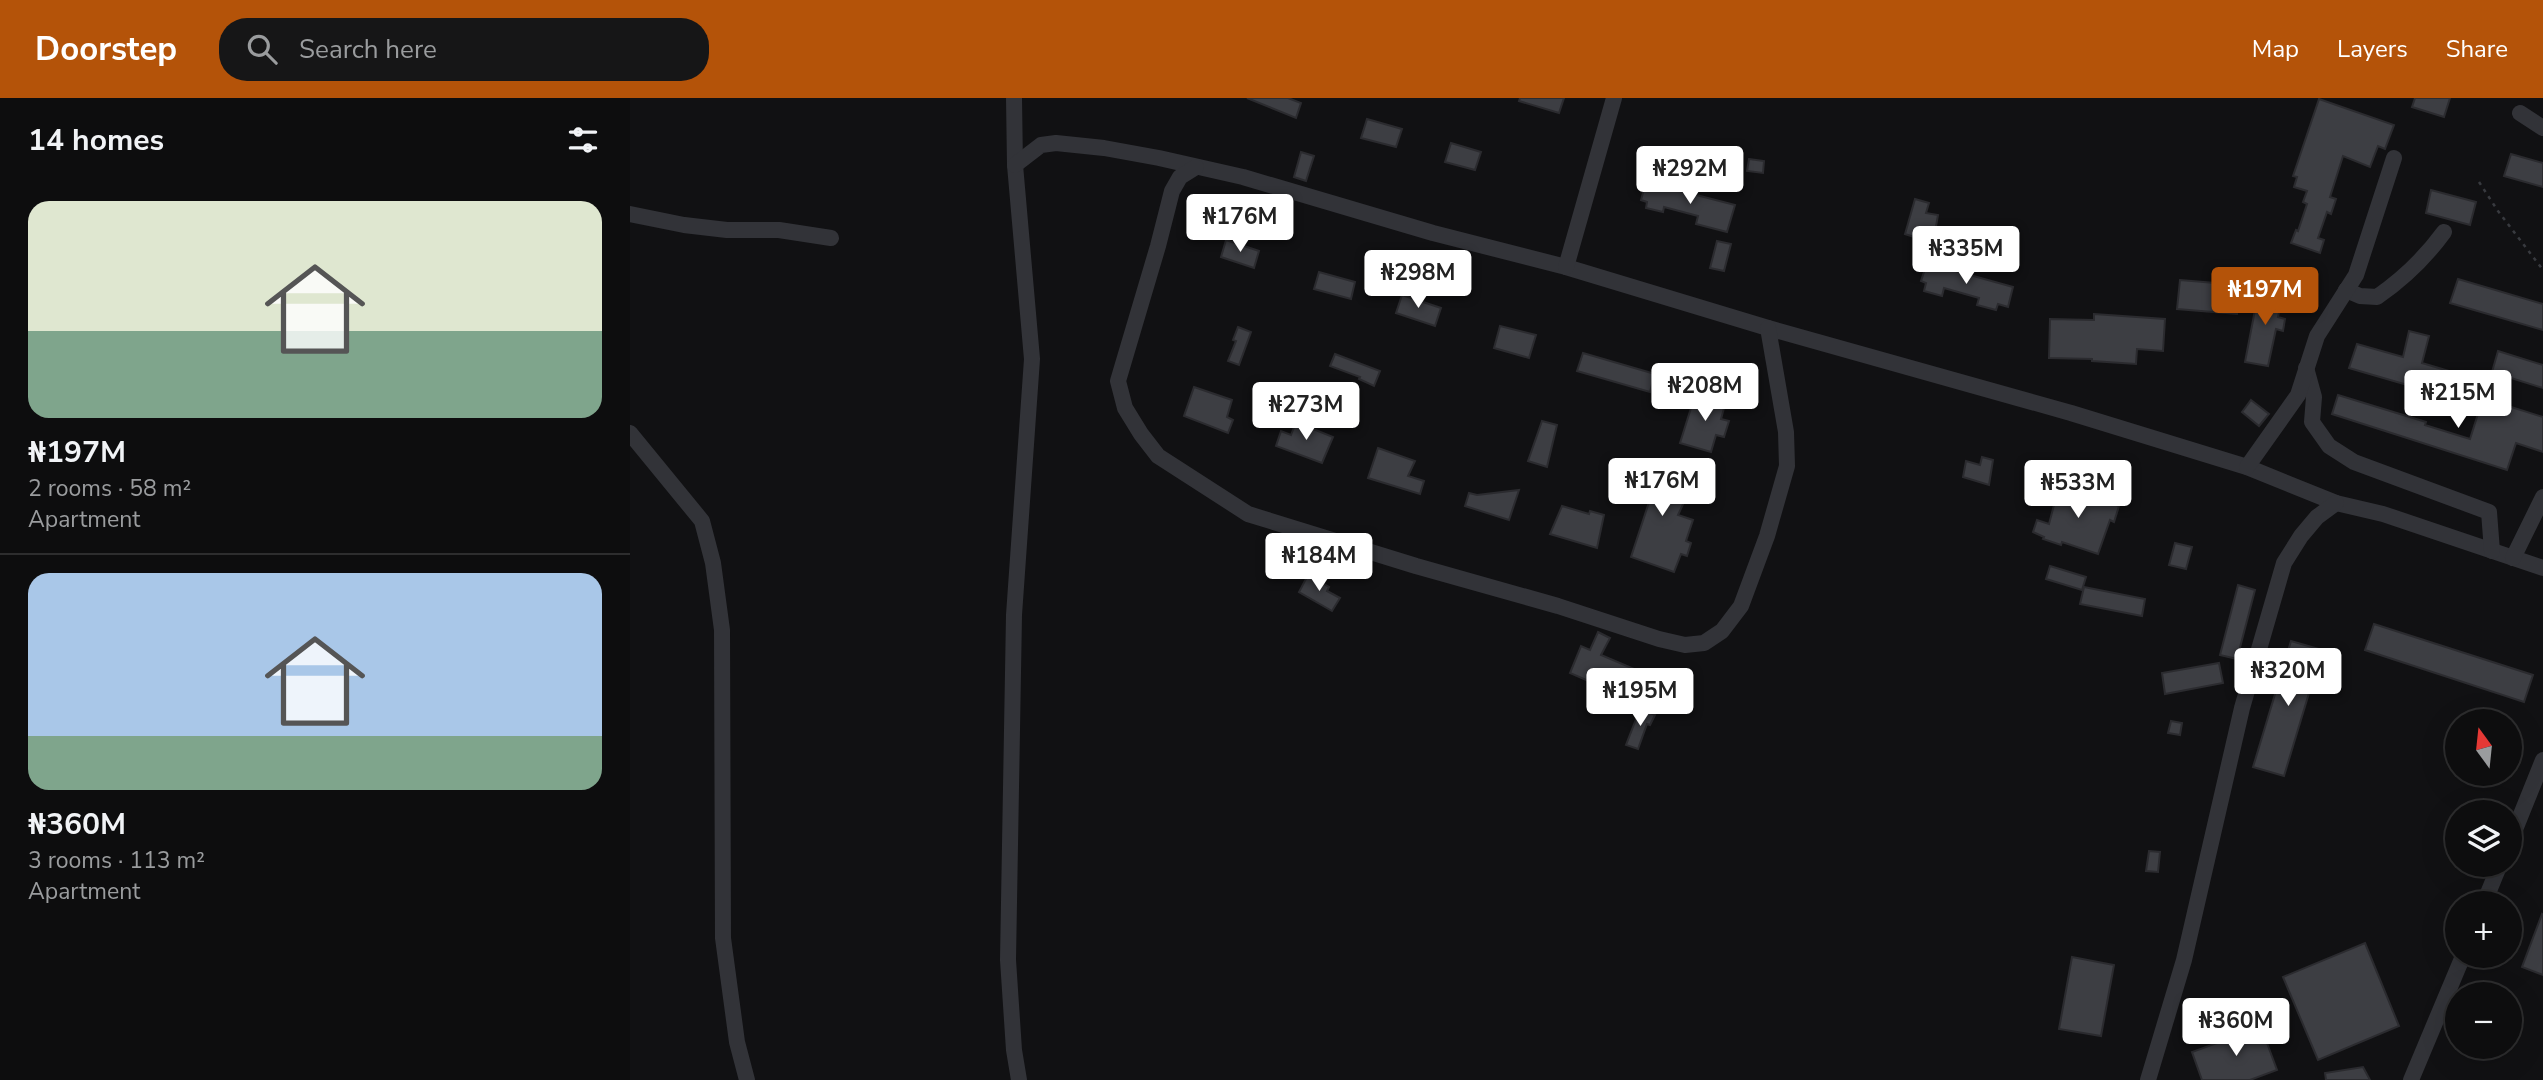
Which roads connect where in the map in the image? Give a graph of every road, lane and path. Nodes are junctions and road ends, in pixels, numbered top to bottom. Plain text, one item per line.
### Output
1 (1014, 98) edge
2 (1614, 98) edge
3 (2520, 113) dead end
4 (2543, 128) edge
5 (2394, 159) dead end
6 (1015, 165) junction
7 (1196, 167) junction
8 (2479, 182) dead end
9 (630, 214) edge
10 (2444, 232) dead end
11 (831, 238) dead end
12 (1566, 267) junction
13 (2543, 270) edge
14 (2346, 290) junction
15 (1768, 328) junction
16 (2306, 368) junction
17 (630, 433) edge
18 (2247, 467) junction
19 (2543, 496) edge
20 (2336, 503) junction
21 (2491, 551) junction
22 (2513, 558) junction
23 (2543, 568) edge
24 (2543, 760) edge
25 (2522, 812) edge
26 (2458, 968) edge
27 (747, 1080) edge
28 (1019, 1080) edge
29 (2148, 1080) edge
30 (2411, 1080) edge

1 - 6 street
2 - 12 street
3 - 4 street
5 - 14 street
6 - 7 street
6 - 28 street
7 - 12 street
7 - 15 street
8 - 13 path
9 - 11 street
10 - 14 street
12 - 15 street
14 - 16 street
15 - 18 street
16 - 18 street
16 - 21 street
17 - 27 street
18 - 20 street
19 - 22 street
20 - 21 street
20 - 29 street
21 - 22 street
22 - 23 street
24 - 25 street
26 - 30 street

